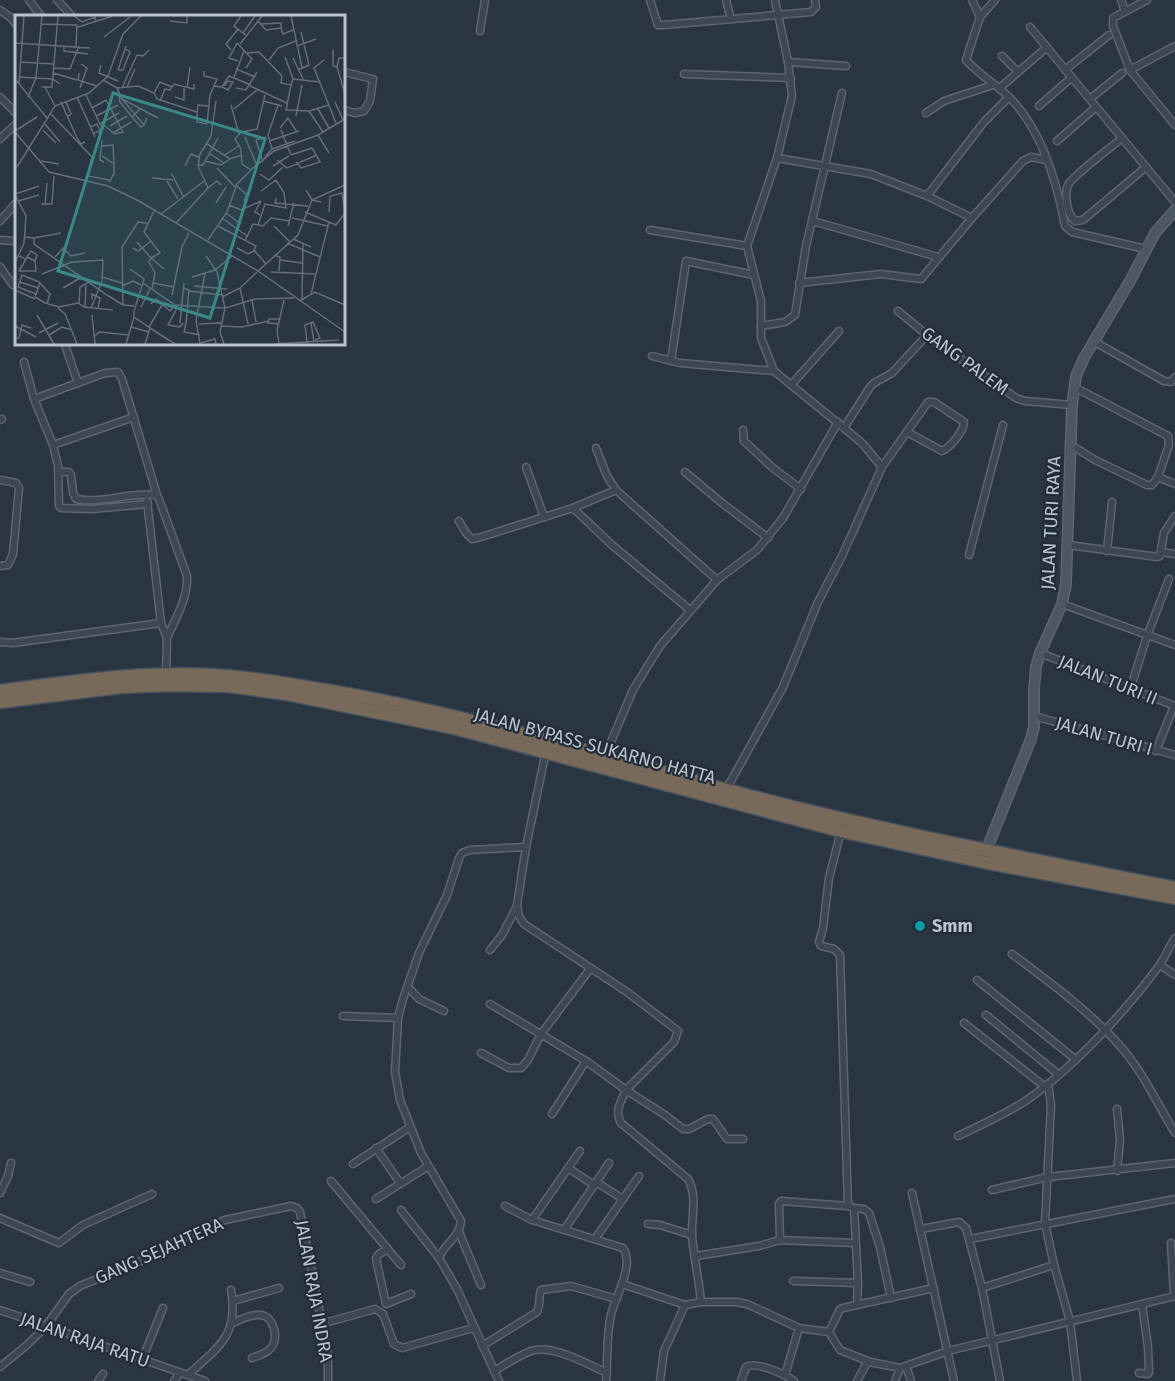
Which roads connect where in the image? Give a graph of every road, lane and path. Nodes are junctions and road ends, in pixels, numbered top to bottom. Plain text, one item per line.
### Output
1 (29, 0) edge
2 (57, 0) edge
3 (485, 0) edge
4 (650, 0) edge
5 (726, 0) edge
6 (775, 0) edge
7 (815, 0) edge
8 (972, 0) edge
9 (995, 0) edge
10 (1121, 0) edge
11 (1147, 0) edge
12 (0, 10) edge
13 (1125, 11) junction
14 (40, 15) edge
15 (71, 15) edge
16 (779, 16) junction
17 (980, 17) junction
18 (731, 19) junction
19 (15, 23) edge
20 (1030, 27) dead end
21 (480, 32) dead end
22 (1109, 35) dead end
23 (1175, 45) edge
24 (1046, 48) junction
25 (1002, 56) dead end
26 (788, 62) junction
27 (846, 66) dead end
28 (1065, 70) junction
29 (1130, 70) junction
30 (345, 72) edge
31 (1018, 72) junction
32 (684, 74) dead end
33 (1122, 74) dead end
34 (791, 78) junction
35 (1071, 78) junction
36 (993, 85) junction
37 (1002, 86) dead end
38 (842, 93) dead end
39 (0, 97) edge
40 (1009, 97) junction
41 (1090, 99) junction
42 (1039, 106) dead end
43 (1096, 107) junction
44 (345, 110) edge
45 (15, 112) edge
46 (926, 113) dead end
47 (15, 125) edge
48 (1175, 125) edge
49 (1122, 138) junction
50 (0, 139) edge
51 (1057, 141) dead end
52 (777, 158) junction
53 (1047, 160) junction
54 (826, 165) junction
55 (1146, 167) junction
56 (927, 196) junction
57 (1175, 202) edge
58 (15, 204) edge
59 (1175, 210) edge
60 (972, 218) junction
61 (0, 221) edge
62 (813, 221) junction
63 (650, 230) dead end
64 (0, 240) edge
65 (15, 241) edge
66 (747, 246) junction
67 (1146, 249) junction
68 (938, 257) junction
69 (0, 267) edge
70 (754, 275) junction
71 (800, 283) junction
72 (13, 285) dead end
73 (898, 311) dead end
74 (760, 326) junction
75 (839, 331) dead end
76 (927, 335) junction
77 (1095, 342) junction
78 (65, 345) dead end
79 (652, 356) dead end
80 (671, 360) junction
81 (24, 362) dead end
82 (774, 371) junction
83 (1175, 377) edge
84 (78, 383) junction
85 (792, 384) junction
86 (1074, 387) junction
87 (34, 399) junction
88 (1072, 405) junction
89 (134, 417) junction
90 (838, 422) junction
91 (1004, 425) dead end
92 (844, 428) junction
93 (742, 430) dead end
94 (907, 432) junction
95 (1071, 444) junction
96 (53, 445) junction
97 (596, 448) dead end
98 (526, 467) dead end
99 (882, 467) junction
100 (59, 472) junction
101 (685, 472) dead end
102 (1158, 477) junction
103 (0, 480) edge
104 (1175, 484) edge
105 (801, 489) junction
106 (616, 490) junction
107 (146, 494) junction
108 (157, 495) junction
109 (1112, 502) dead end
110 (148, 504) junction
111 (573, 508) junction
112 (1175, 516) edge
113 (544, 517) junction
114 (459, 520) dead end
115 (768, 538) junction
116 (1068, 545) junction
117 (1107, 551) junction
118 (1161, 552) junction
119 (1175, 554) edge
120 (969, 555) dead end
121 (0, 566) edge
122 (1169, 579) dead end
123 (717, 580) junction
124 (1062, 604) junction
125 (690, 610) junction
126 (161, 623) junction
127 (1147, 636) junction
128 (166, 638) junction
129 (0, 642) edge
130 (1175, 645) edge
131 (1040, 653) junction
132 (166, 679) junction
133 (1130, 690) junction
134 (0, 691) edge
135 (0, 702) edge
136 (1174, 706) edge
137 (1034, 716) junction
138 (1155, 751) junction
139 (546, 752) junction
140 (1175, 755) edge
141 (605, 756) junction
142 (726, 790) junction
143 (841, 831) junction
144 (526, 847) junction
145 (986, 851) junction
146 (1175, 888) edge
147 (1175, 898) edge
148 (517, 905) junction
149 (1175, 938) edge
150 (490, 950) dead end
151 (1012, 954) dead end
152 (1160, 965) junction
153 (590, 969) junction
154 (1175, 975) edge
155 (977, 980) dead end
156 (408, 987) junction
157 (490, 1004) dead end
158 (444, 1011) dead end
159 (986, 1015) dead end
160 (343, 1016) dead end
161 (398, 1018) junction
162 (964, 1023) dead end
163 (1105, 1030) junction
164 (541, 1034) junction
165 (481, 1053) dead end
166 (1075, 1059) junction
167 (586, 1061) junction
168 (1058, 1074) junction
169 (1046, 1085) junction
170 (626, 1090) junction
171 (1117, 1109) dead end
172 (552, 1114) dead end
173 (410, 1127) junction
174 (1175, 1133) edge
175 (958, 1136) dead end
176 (743, 1139) dead end
177 (376, 1148) junction
178 (580, 1151) dead end
179 (11, 1163) dead end
180 (609, 1163) dead end
181 (1175, 1163) edge
182 (353, 1164) dead end
183 (428, 1167) junction
184 (568, 1168) junction
185 (1117, 1171) junction
186 (639, 1176) dead end
187 (1048, 1177) junction
188 (331, 1181) dead end
189 (595, 1183) junction
190 (400, 1184) junction
191 (992, 1190) dead end
192 (0, 1193) edge
193 (912, 1193) dead end
194 (152, 1194) dead end
195 (376, 1199) dead end
196 (623, 1199) junction
197 (1175, 1199) edge
198 (291, 1206) joint
199 (505, 1206) dead end
200 (851, 1207) junction
201 (401, 1210) dead end
202 (0, 1218) edge
203 (532, 1220) junction
204 (1045, 1223) junction
205 (648, 1224) dead end
206 (921, 1229) junction
207 (564, 1230) junction
208 (459, 1232) junction
209 (692, 1235) junction
210 (595, 1239) junction
211 (970, 1239) junction
212 (780, 1240) junction
213 (1171, 1243) dead end
214 (854, 1244) junction
215 (388, 1249) junction
216 (696, 1256) junction
217 (439, 1258) junction
218 (401, 1264) dead end
219 (1054, 1264) junction
220 (0, 1273) edge
221 (793, 1281) dead end
222 (30, 1282) dead end
223 (858, 1283) junction
224 (622, 1284) junction
225 (482, 1285) dead end
226 (279, 1288) dead end
227 (934, 1288) junction
228 (982, 1288) junction
229 (231, 1290) dead end
230 (411, 1294) dead end
231 (1174, 1296) edge
232 (891, 1298) junction
233 (617, 1299) junction
234 (233, 1301) junction
235 (701, 1302) junction
236 (386, 1304) junction
237 (1142, 1304) junction
238 (685, 1305) junction
239 (857, 1305) junction
240 (163, 1308) dead end
241 (0, 1310) edge
242 (381, 1312) junction
243 (1070, 1321) junction
244 (233, 1323) junction
245 (321, 1324) junction
246 (46, 1326) junction
247 (473, 1328) junction
248 (799, 1328) junction
249 (829, 1332) junction
250 (992, 1340) junction
251 (482, 1346) junction
252 (948, 1351) junction
253 (252, 1358) dead end
254 (142, 1360) junction
255 (868, 1361) junction
256 (0, 1367) edge
257 (903, 1367) junction
258 (494, 1371) junction
259 (180, 1373) junction
260 (607, 1373) junction
261 (1139, 1373) dead end
262 (103, 1374) dead end
263 (188, 1375) junction
264 (785, 1375) junction
265 (98, 1381) edge
266 (174, 1381) edge
267 (205, 1381) edge
268 (328, 1381) edge
269 (499, 1381) edge
270 (606, 1381) edge
271 (660, 1381) edge
272 (741, 1381) edge
273 (794, 1381) edge
274 (857, 1381) edge
275 (895, 1381) edge
276 (911, 1381) edge
277 (954, 1381) edge
278 (1000, 1381) edge
279 (1077, 1381) edge

1 - 14 street
2 - 15 street
3 - 21 street
4 - 18 street
5 - 18 street
6 - 16 street
7 - 16 street
8 - 17 street
9 - 17 street
10 - 13 street
11 - 13 street
12 - 19 street
13 - 29 street
16 - 18 street
16 - 26 street
17 - 36 street
20 - 24 street
22 - 28 street
23 - 29 street
24 - 28 street
24 - 31 street
25 - 31 street
26 - 27 street
26 - 34 street
28 - 35 street
29 - 48 street
30 - 44 street
31 - 37 street
32 - 34 street
33 - 41 street
34 - 52 street
35 - 41 street
35 - 42 street
36 - 40 street
36 - 46 street
38 - 54 street
39 - 45 street
40 - 53 street
40 - 56 street
41 - 43 street
43 - 49 street
43 - 51 street
47 - 50 street
49 - 55 street
49 - 55 street
52 - 54 street
52 - 66 street
53 - 60 street
53 - 67 street
54 - 56 street
54 - 62 street
55 - 57 street
56 - 60 street
58 - 61 street
59 - 67 street, JALAN TURI RAYA
60 - 68 street
62 - 68 street
62 - 71 street
63 - 66 street
64 - 65 street
66 - 70 street
67 - 77 street, JALAN TURI RAYA
68 - 71 street
69 - 72 street
70 - 74 street
70 - 80 street
71 - 74 street
73 - 76 street, GANG PALEM
74 - 82 street
75 - 85 street
76 - 88 street, GANG PALEM
76 - 92 street
77 - 83 street
77 - 86 street, JALAN TURI RAYA
78 - 84 street
79 - 80 street
80 - 82 street
81 - 87 street
82 - 85 street
84 - 87 street
84 - 89 street
85 - 90 street
86 - 88 street, JALAN TURI RAYA
86 - 102 street
87 - 96 street
88 - 95 street, JALAN TURI RAYA
89 - 96 street
89 - 108 street
90 - 92 street
90 - 105 street
91 - 120 street
92 - 99 street
93 - 105 street
94 - 94 street
94 - 99 street
95 - 102 street
95 - 116 street, JALAN TURI RAYA
96 - 100 street
97 - 106 street
98 - 113 street
99 - 142 street
100 - 107 street
100 - 110 street
101 - 115 street
102 - 104 street
103 - 121 street
105 - 115 street
106 - 111 street
106 - 123 street
107 - 108 street
107 - 110 street
108 - 128 street
109 - 117 street
110 - 126 street
111 - 113 street
111 - 125 street
112 - 118 street
113 - 114 street
115 - 123 street
116 - 117 street
116 - 124 street, JALAN TURI RAYA
117 - 118 street
118 - 119 street
122 - 127 street
123 - 125 street
124 - 127 street
124 - 131 street, JALAN TURI RAYA
125 - 141 street
126 - 128 street
126 - 129 street
127 - 130 street
127 - 133 street
128 - 132 street
131 - 133 street, JALAN TURI II
131 - 137 street, JALAN TURI RAYA
132 - 134 highway, JALAN BYPASS SUKARNO HATTA
132 - 135 highway, JALAN BYPASS SUKARNO HATTA
132 - 139 highway, JALAN BYPASS SUKARNO HATTA
132 - 141 highway, JALAN BYPASS SUKARNO HATTA
133 - 136 street, JALAN TURI II
136 - 138 street
137 - 138 street, JALAN TURI I
137 - 145 street, JALAN TURI RAYA
138 - 140 street, JALAN TURI I
139 - 143 highway, JALAN BYPASS SUKARNO HATTA
139 - 144 street
141 - 142 highway, JALAN BYPASS SUKARNO HATTA
142 - 145 highway, JALAN BYPASS SUKARNO HATTA
143 - 147 highway, JALAN BYPASS SUKARNO HATTA
143 - 200 street
144 - 148 street
144 - 156 street
145 - 146 highway, JALAN BYPASS SUKARNO HATTA
148 - 150 street
148 - 153 street
149 - 152 street
151 - 163 street
152 - 154 street
152 - 163 street
153 - 164 street
153 - 170 street
155 - 166 street
156 - 158 street
156 - 161 street
157 - 164 street
159 - 168 street
160 - 161 street
161 - 173 street
162 - 169 street
163 - 166 street
163 - 174 street
164 - 165 street
164 - 167 street
166 - 168 street
167 - 170 street
167 - 172 street
168 - 169 street
169 - 175 street
169 - 187 street
170 - 176 street
170 - 209 street
171 - 185 street
173 - 177 street
173 - 183 street
177 - 182 street
177 - 190 street
178 - 184 street
179 - 192 street
180 - 189 street
181 - 185 street
183 - 190 street
183 - 208 street
184 - 189 street
184 - 203 street
185 - 187 street
186 - 196 street
187 - 191 street
187 - 204 street
188 - 215 street
189 - 196 street
189 - 207 street
190 - 195 street
193 - 206 street
194 - 202 street
196 - 210 street
197 - 204 street
198 - 245 street, JALAN RAJA INDRA
198 - 246 street, GANG SEJAHTERA
199 - 203 street
200 - 212 street
200 - 214 street
200 - 232 street
201 - 217 street
203 - 207 street
204 - 211 street
204 - 219 street
205 - 209 street
206 - 211 street
206 - 227 street
207 - 210 street
208 - 217 street
208 - 225 street
209 - 216 street
210 - 224 street
211 - 228 street
212 - 214 street
212 - 216 street
213 - 231 street
214 - 223 street
215 - 218 street
215 - 236 street
216 - 235 street
217 - 247 street
219 - 228 street
219 - 243 street
220 - 222 street
221 - 223 street
223 - 239 street
224 - 233 street
224 - 238 street
226 - 234 street
227 - 232 street
227 - 252 street
228 - 250 street
229 - 234 street
230 - 236 street
231 - 237 street
232 - 239 street
233 - 251 street
233 - 260 street
234 - 244 street
235 - 238 street
235 - 248 street
236 - 242 street
237 - 243 street
237 - 261 street
238 - 271 street
239 - 249 street
240 - 254 street
241 - 246 street, JALAN RAJA RATU
242 - 245 street
242 - 247 street
243 - 250 street
243 - 279 street
244 - 253 street
244 - 263 street
245 - 268 street, JALAN RAJA INDRA
246 - 254 street, JALAN RAJA RATU
246 - 256 street, GANG SEJAHTERA
247 - 251 street
248 - 249 street
248 - 264 street
249 - 255 street
250 - 252 street
250 - 278 street
251 - 258 street
252 - 257 street
252 - 277 street
254 - 259 street, JALAN RAJA RATU
255 - 257 street
255 - 274 street
257 - 275 street
257 - 276 street
258 - 260 street
258 - 269 street
259 - 263 street, JALAN RAJA RATU
259 - 266 street
260 - 270 street
262 - 265 street
263 - 267 street, JALAN RAJA RATU
264 - 272 street
264 - 273 street

